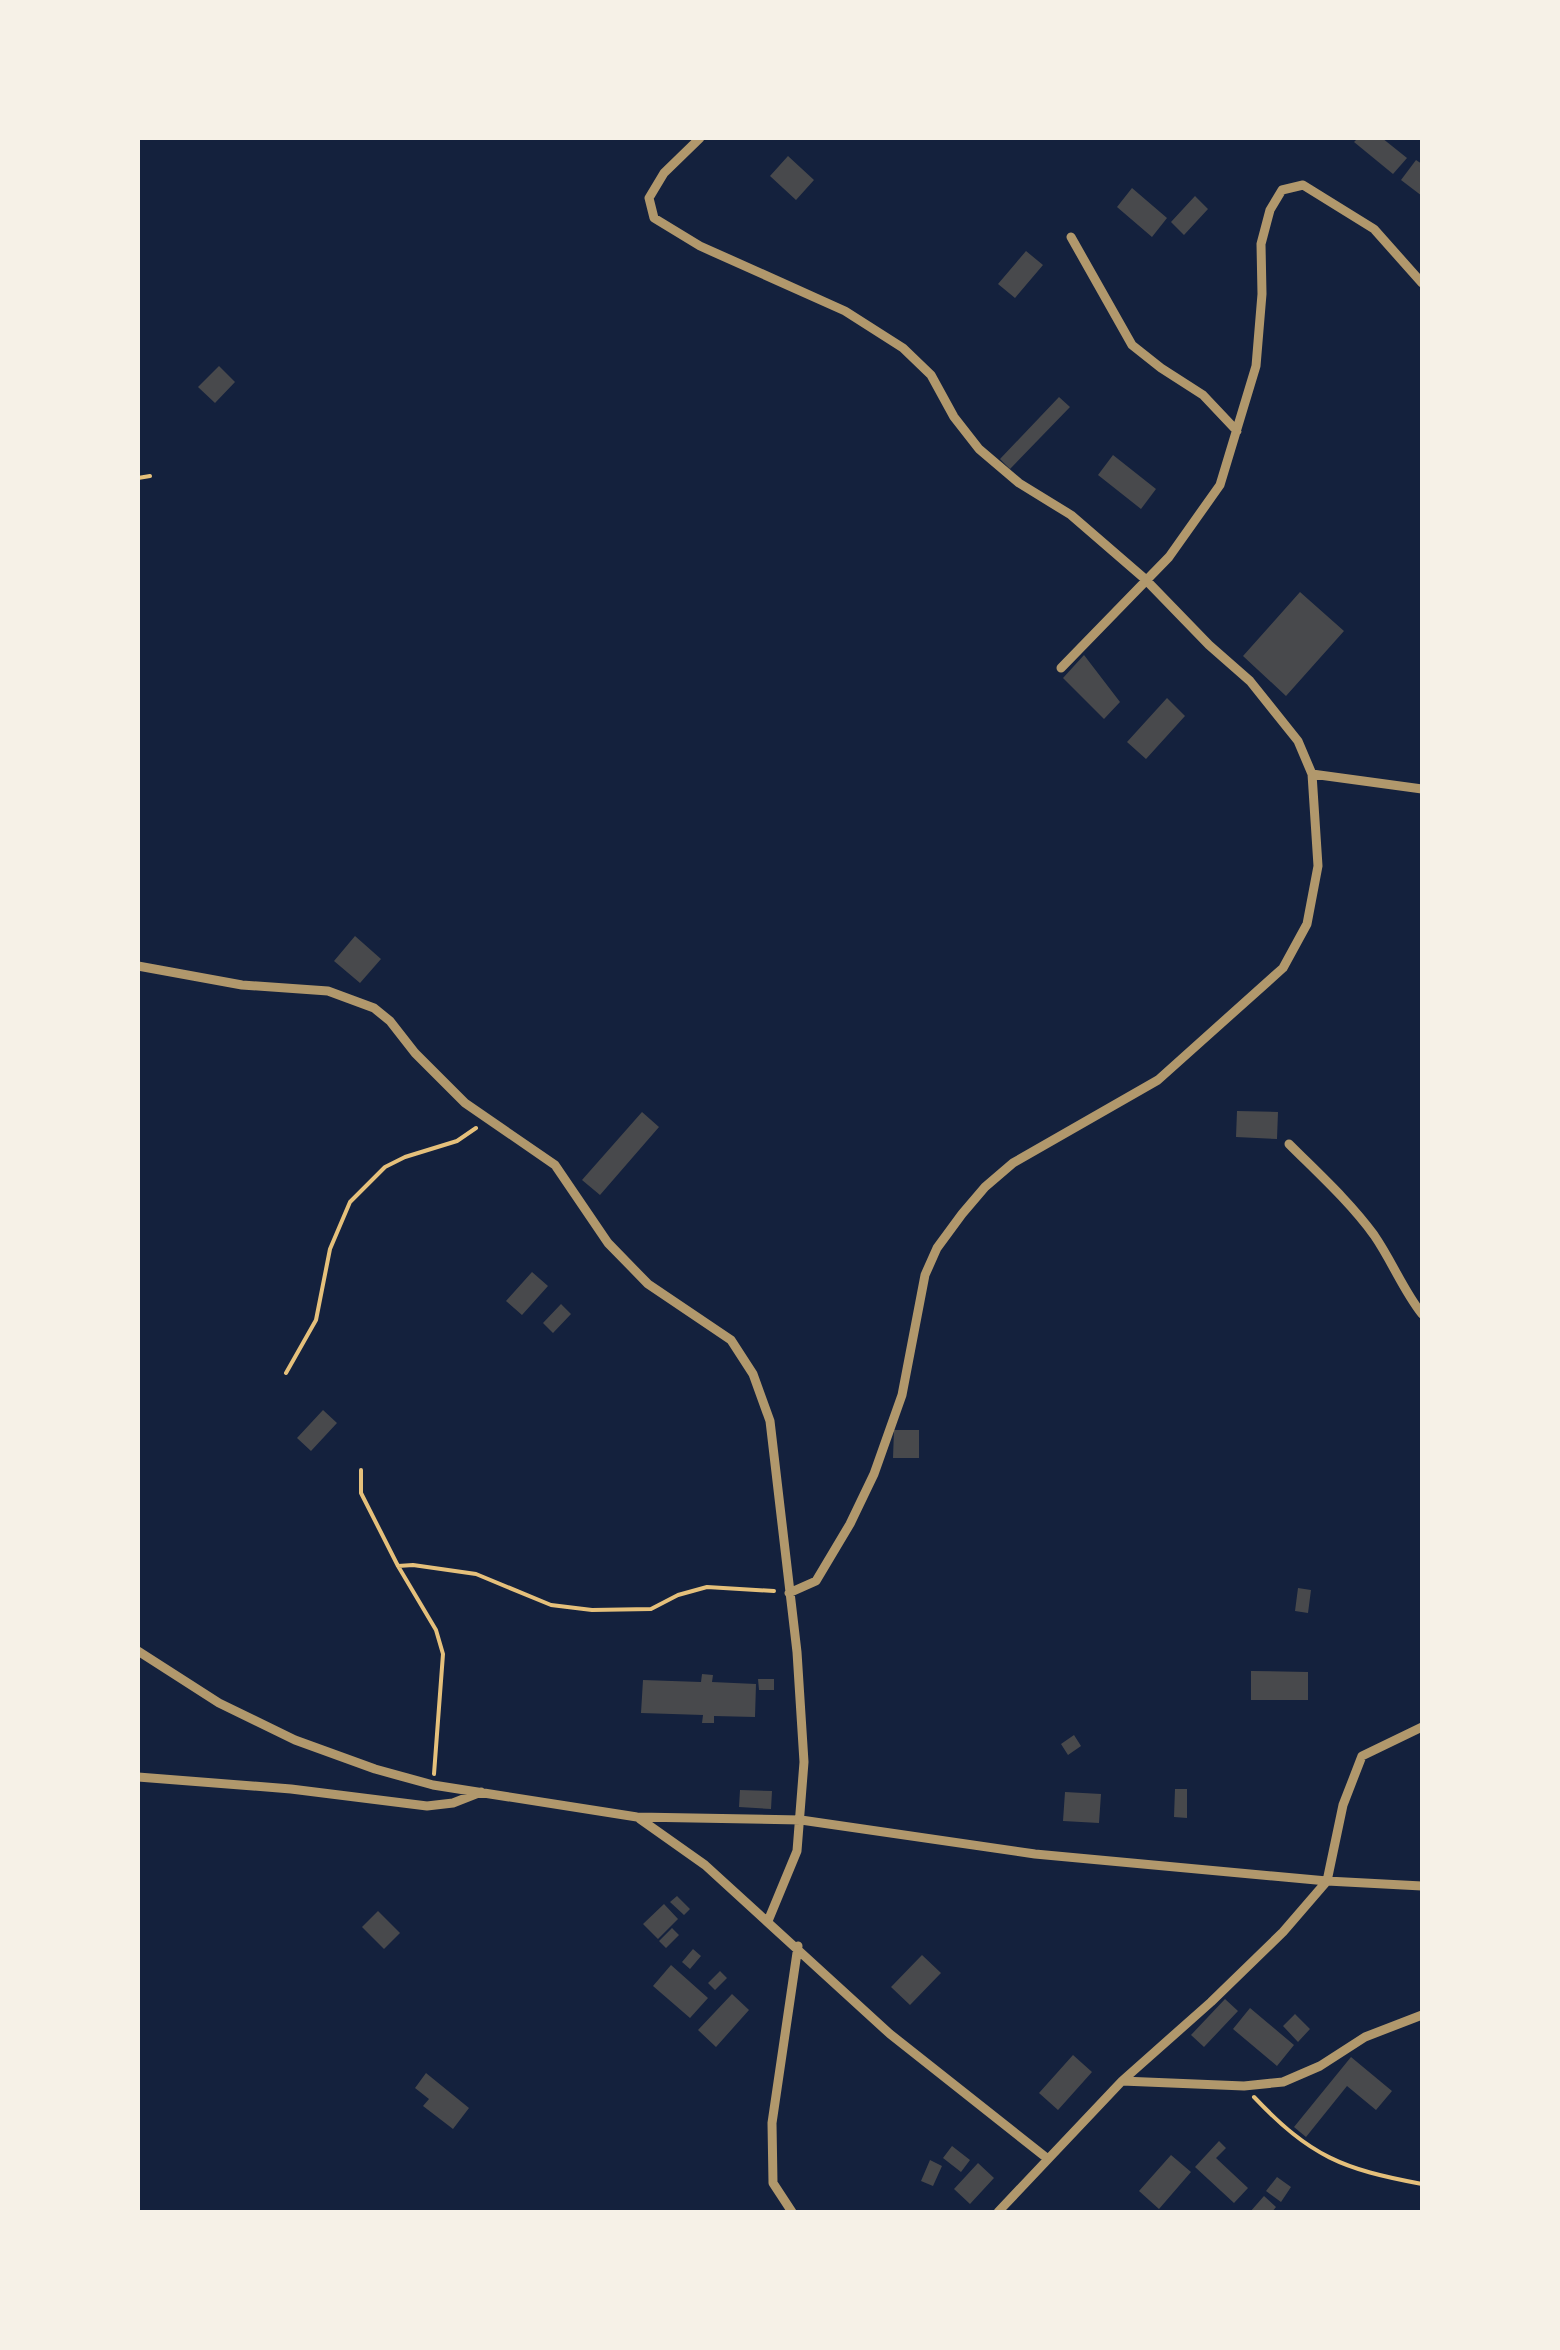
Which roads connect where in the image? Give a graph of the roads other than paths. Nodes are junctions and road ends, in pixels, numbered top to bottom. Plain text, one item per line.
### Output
1 (700, 138) edge
2 (1071, 237) dead end
3 (1422, 284) edge
4 (1237, 431) junction
5 (1145, 579) junction
6 (1062, 668) dead end
7 (1312, 774) junction
8 (1422, 789) edge
9 (138, 966) edge
10 (1289, 1144) dead end
11 (1422, 1314) edge
12 (789, 1593) junction
13 (138, 1651) edge
14 (1422, 1727) edge
15 (138, 1777) edge
16 (481, 1792) junction
17 (638, 1816) junction
18 (801, 1820) junction
19 (1327, 1881) junction
20 (1422, 1886) edge
21 (768, 1921) junction
22 (798, 1946) junction
23 (1422, 2015) edge
24 (1122, 2081) junction
25 (1048, 2159) junction
26 (792, 2212) edge
27 (998, 2212) edge

1 - 5 street
2 - 4 street
3 - 4 street
4 - 5 street
5 - 6 street
5 - 7 street
7 - 8 street
7 - 12 street
9 - 12 street
10 - 11 street
12 - 18 street
13 - 16 street
14 - 19 street
15 - 16 street
16 - 17 street
17 - 18 street
17 - 21 street
18 - 19 street
18 - 21 street
19 - 20 street
19 - 24 street
21 - 22 street
22 - 25 street
22 - 26 street
23 - 24 street
24 - 25 street
25 - 27 street

